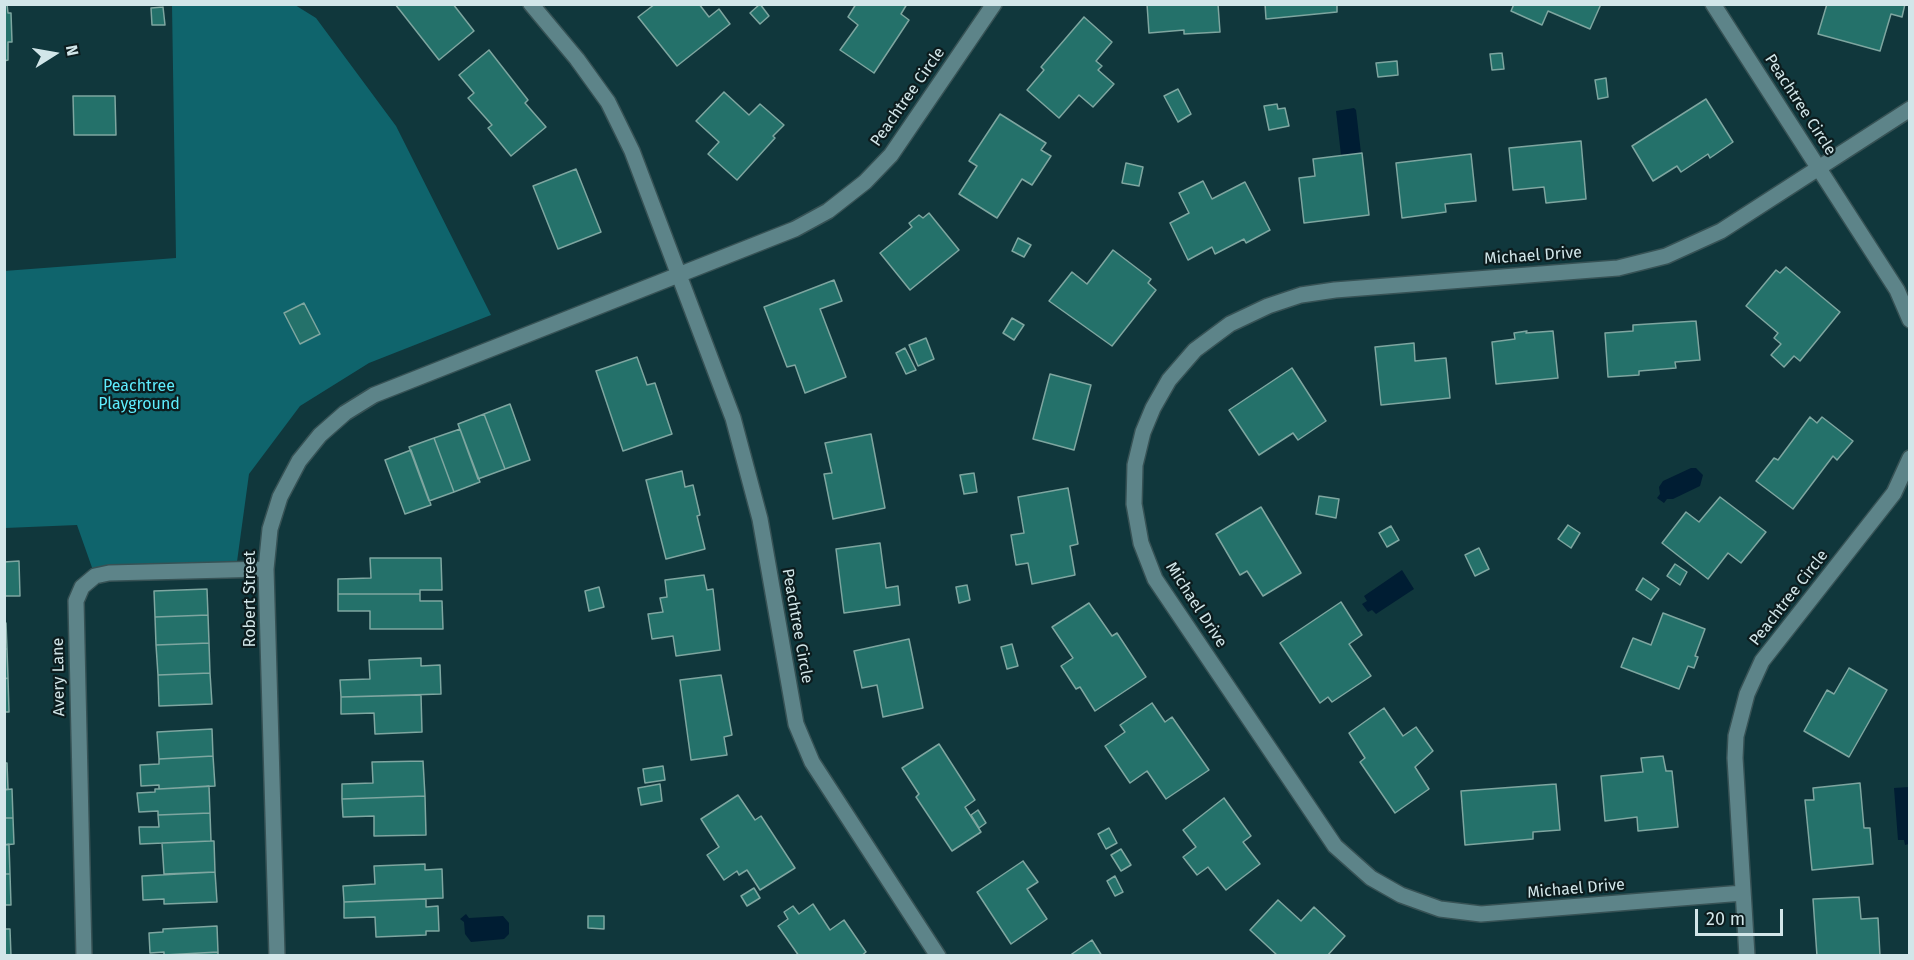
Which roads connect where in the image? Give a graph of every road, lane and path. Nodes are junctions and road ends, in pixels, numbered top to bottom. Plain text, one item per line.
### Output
1 (531, 4) edge
2 (994, 4) edge
3 (1713, 4) edge
4 (1910, 109) edge
5 (1819, 168) junction
6 (679, 276) junction
7 (1910, 320) edge
8 (1910, 458) edge
9 (266, 569) junction
10 (1743, 893) junction
11 (84, 956) edge
12 (277, 956) edge
13 (938, 956) edge
14 (1747, 956) edge

1 - 6 street, Peachtree Circle
2 - 6 street, Peachtree Circle
3 - 5 street, Peachtree Circle
4 - 5 street, Michael Drive
5 - 7 street, Peachtree Circle
5 - 10 street, Michael Drive
6 - 9 street, Robert Street
6 - 13 street, Peachtree Circle
8 - 10 street, Peachtree Circle
9 - 11 street, Avery Lane
9 - 12 street, Robert Street
10 - 14 street, Peachtree Circle

